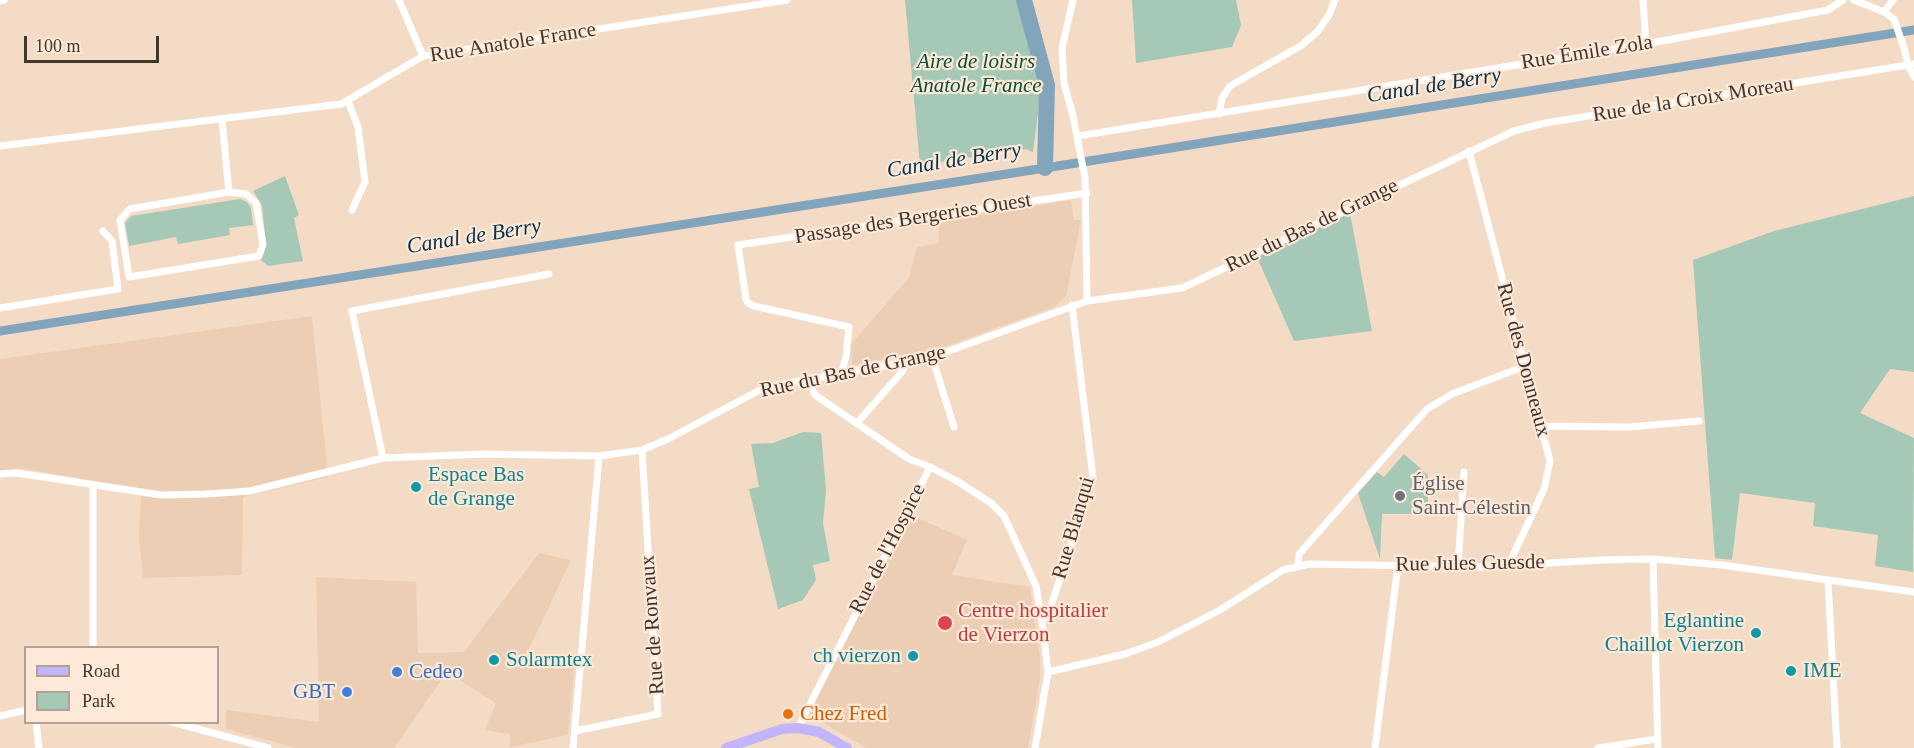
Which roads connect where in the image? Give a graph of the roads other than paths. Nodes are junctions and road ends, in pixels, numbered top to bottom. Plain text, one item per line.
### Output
1 (399, 0) edge
2 (787, 0) edge
3 (1073, 0) edge
4 (1335, 0) edge
5 (1643, 0) edge
6 (1843, 0) edge
7 (1854, 0) edge
8 (1893, 0) edge
9 (1884, 12) junction
10 (1646, 44) junction
11 (423, 56) junction
12 (1911, 65) edge
13 (1914, 77) edge
14 (348, 101) junction
15 (1219, 114) junction
16 (222, 120) junction
17 (1078, 136) junction
18 (0, 146) edge
19 (1468, 151) junction
20 (229, 192) junction
21 (1087, 193) junction
22 (352, 210) dead end
23 (103, 231) dead end
24 (549, 274) dead end
25 (1087, 301) junction
26 (1072, 305) junction
27 (0, 308) edge
28 (932, 357) junction
29 (904, 361) junction
30 (1525, 366) junction
31 (842, 372) junction
32 (808, 378) junction
33 (1699, 421) dead end
34 (857, 423) junction
35 (1541, 426) junction
36 (954, 427) dead end
37 (642, 450) junction
38 (599, 456) junction
39 (383, 458) junction
40 (930, 467) junction
41 (1464, 472) dead end
42 (0, 474) edge
43 (93, 484) junction
44 (1653, 559) junction
45 (1509, 564) junction
46 (1298, 565) junction
47 (1398, 566) junction
48 (1458, 566) junction
49 (1828, 581) junction
50 (1914, 592) edge
51 (1042, 622) junction
52 (93, 646) edge
53 (1048, 672) junction
54 (24, 710) edge
55 (0, 716) edge
56 (36, 724) edge
57 (176, 724) edge
58 (798, 728) junction
59 (575, 730) junction
60 (1657, 739) junction
61 (39, 748) edge
62 (268, 748) edge
63 (573, 748) edge
64 (726, 748) edge
65 (847, 748) edge
66 (1035, 748) edge
67 (1375, 748) edge
68 (1598, 748) edge
69 (1658, 748) edge
70 (1837, 748) edge

1 - 11 street
2 - 11 street, Rue Anatole France
3 - 17 street
4 - 15 street
5 - 10 street
6 - 10 street, Rue Émile Zola
7 - 9 street
8 - 9 street
9 - 12 street
10 - 15 street, Rue Émile Zola
11 - 14 street, Rue Anatole France
12 - 13 street
12 - 19 street, Rue de la Croix Moreau
14 - 16 street, Rue Anatole France
14 - 22 street
15 - 17 street, Rue Émile Zola
16 - 18 street, Rue Anatole France
16 - 20 street
17 - 21 street
19 - 25 street, Rue du Bas de Grange
19 - 30 street, Rue des Donneaux
20 - 20 street
21 - 25 street
21 - 31 street, Passage des Bergeries Ouest
23 - 27 street
24 - 39 street
25 - 26 street, Rue du Bas de Grange
26 - 28 street, Rue du Bas de Grange
26 - 51 street, Rue Blanqui
28 - 29 street, Rue du Bas de Grange
28 - 36 street
29 - 31 street, Rue du Bas de Grange
29 - 34 street
30 - 35 street, Rue des Donneaux
30 - 46 street
31 - 32 street, Rue du Bas de Grange
32 - 34 street
32 - 37 street, Rue du Bas de Grange
33 - 35 street
34 - 40 street
35 - 45 street, Rue des Donneaux
37 - 38 street, Rue du Bas de Grange
37 - 59 street, Rue de Ronvaux
38 - 39 street, Rue du Bas de Grange
38 - 59 street
39 - 43 street, Rue du Bas de Grange
40 - 51 street
40 - 58 street, Rue de l'Hospice
41 - 48 street
42 - 43 street, Rue du Bas de Grange
43 - 52 street
44 - 45 street, Rue Jules Guesde
44 - 49 street, Rue Jules Guesde
44 - 60 street
45 - 48 street, Rue Jules Guesde
46 - 47 street, Rue Jules Guesde
46 - 53 street, Rue Jules Guesde
47 - 48 street, Rue Jules Guesde
47 - 67 street
49 - 50 street, Rue Jules Guesde
49 - 70 street
51 - 53 street
53 - 66 street
54 - 55 street
56 - 61 street
57 - 62 street
58 - 64 main road
58 - 65 main road
59 - 63 street
60 - 68 street
60 - 69 street

